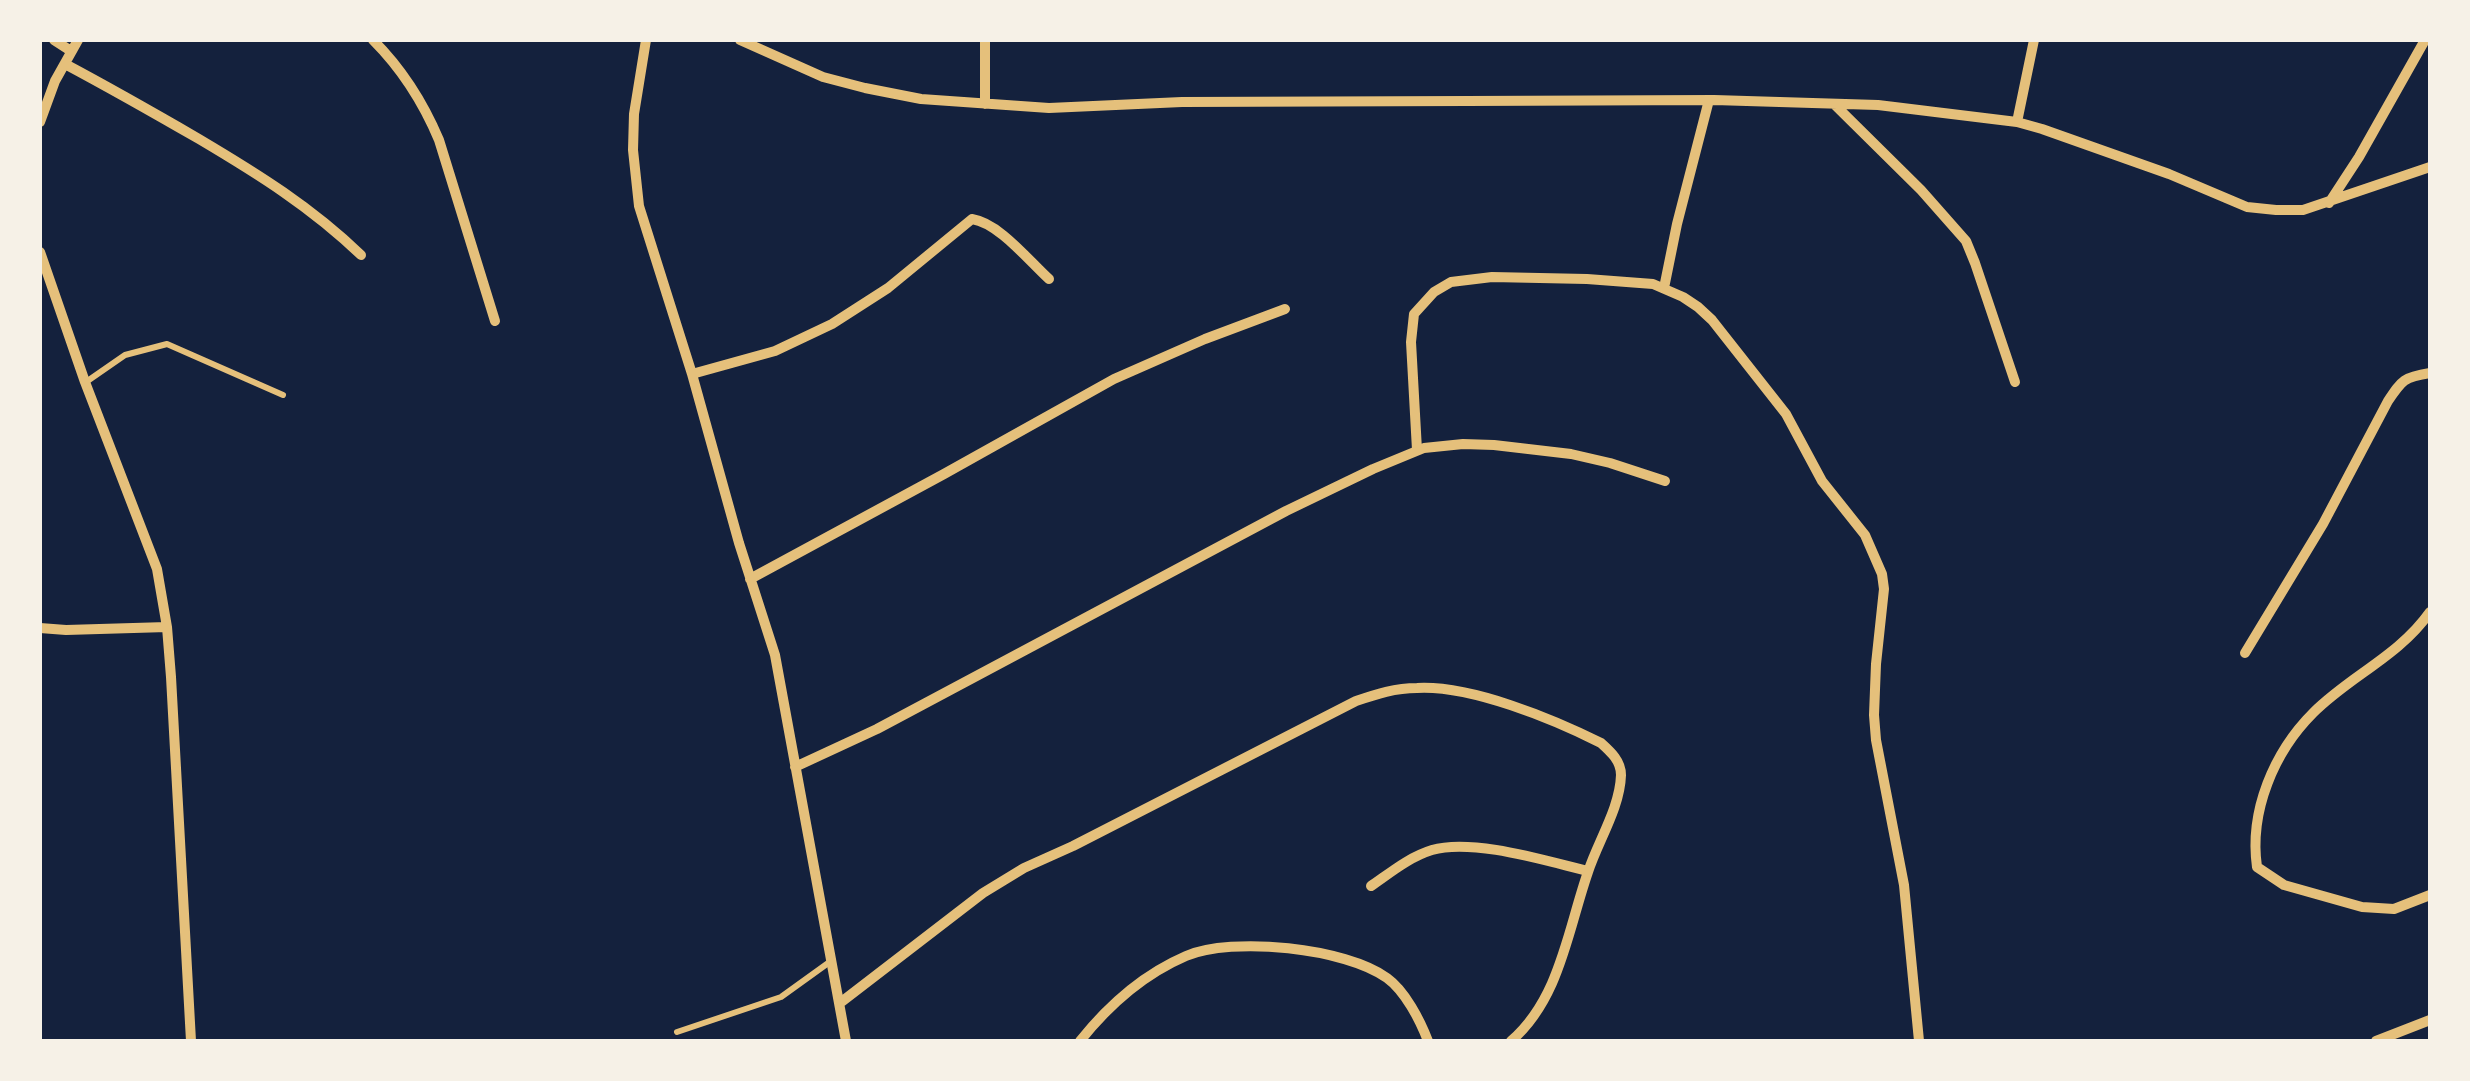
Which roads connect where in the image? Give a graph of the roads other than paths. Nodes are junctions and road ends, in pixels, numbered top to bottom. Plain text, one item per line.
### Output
1 (54, 40) edge
2 (78, 40) edge
3 (373, 40) edge
4 (646, 40) edge
5 (740, 40) edge
6 (985, 40) edge
7 (2034, 40) edge
8 (2425, 40) edge
9 (71, 51) junction
10 (65, 64) junction
11 (1710, 100) junction
12 (985, 104) junction
13 (1834, 104) junction
14 (40, 122) edge
15 (2018, 122) junction
16 (2430, 167) edge
17 (2329, 202) junction
18 (40, 252) edge
19 (361, 255) dead end
20 (1049, 280) dead end
21 (1664, 288) junction
22 (1285, 308) dead end
23 (495, 321) dead end
24 (2430, 373) edge
25 (692, 374) junction
26 (85, 382) junction
27 (2015, 382) dead end
28 (283, 395) dead end
29 (1417, 450) junction
30 (1665, 482) dead end
31 (750, 578) junction
32 (2430, 612) edge
33 (167, 627) junction
34 (40, 628) edge
35 (2245, 652) dead end
36 (795, 768) junction
37 (1588, 871) junction
38 (1371, 886) dead end
39 (2430, 895) edge
40 (832, 961) junction
41 (840, 1003) junction
42 (2430, 1020) edge
43 (677, 1032) dead end
44 (192, 1041) edge
45 (846, 1041) edge
46 (1080, 1041) edge
47 (1428, 1041) edge
48 (1512, 1041) edge
49 (1919, 1041) edge
50 (2376, 1041) edge

1 - 9 street
2 - 9 street
3 - 23 street
4 - 25 street
5 - 12 street
6 - 12 street
7 - 15 street
8 - 17 street
9 - 10 street
10 - 14 street
10 - 19 street
11 - 12 street
11 - 13 street
11 - 21 street
13 - 15 street
13 - 27 street
15 - 17 street
16 - 17 street
18 - 26 street
20 - 25 street
21 - 29 street
21 - 49 street
22 - 31 street
24 - 35 street
25 - 31 street
26 - 28 lane
26 - 33 street
29 - 30 street
29 - 36 street
31 - 36 street
32 - 39 street
33 - 34 street
33 - 44 street
36 - 40 street
37 - 38 street
37 - 41 street
37 - 48 street
40 - 41 street
40 - 43 lane
41 - 45 street
42 - 50 street
46 - 47 street

